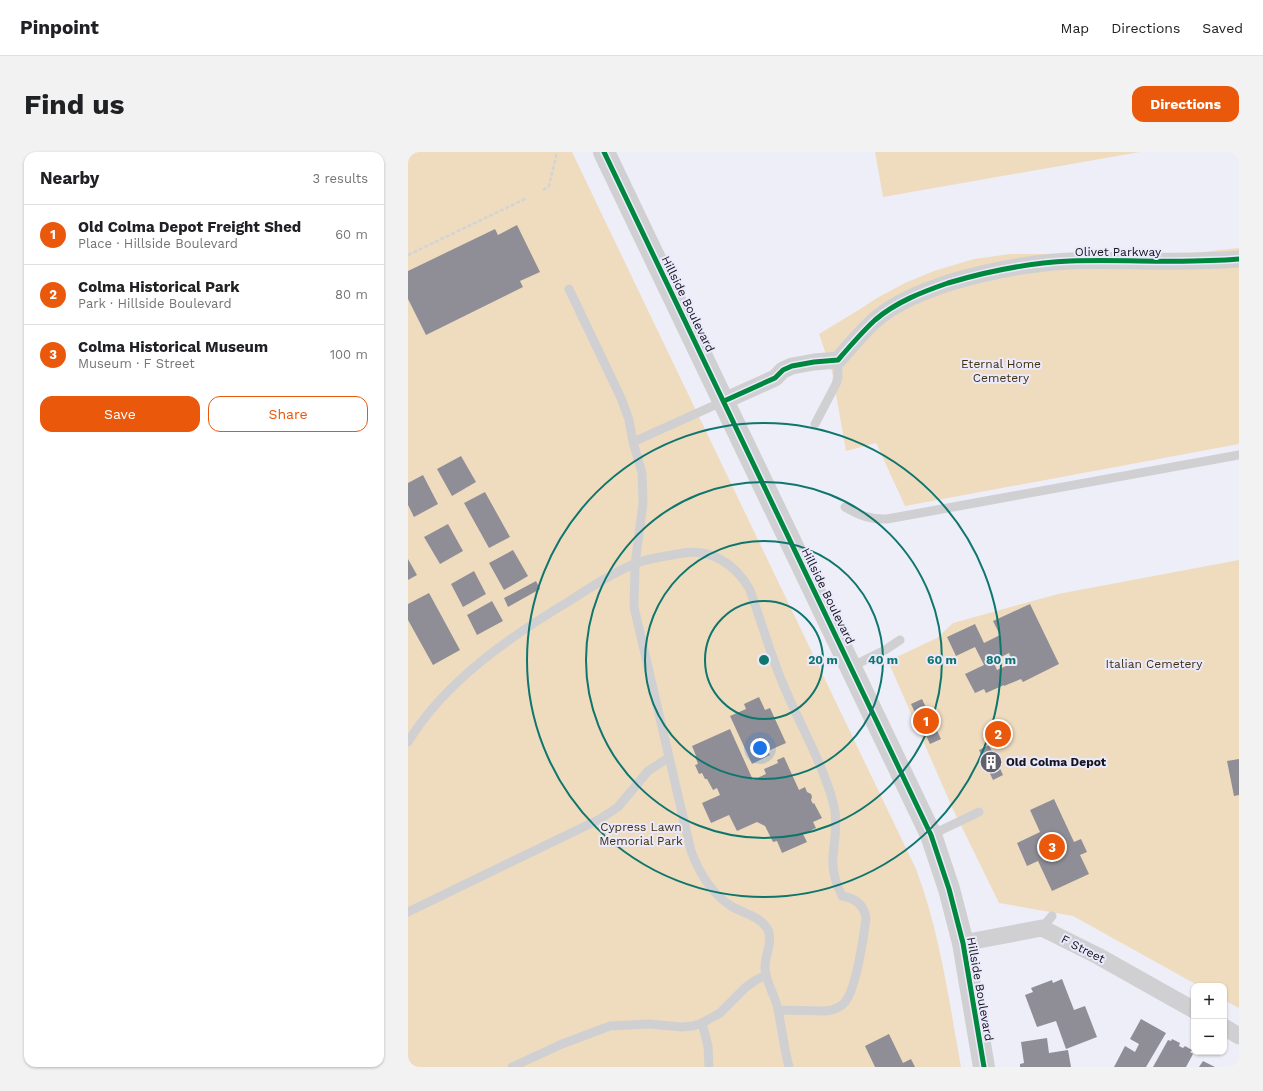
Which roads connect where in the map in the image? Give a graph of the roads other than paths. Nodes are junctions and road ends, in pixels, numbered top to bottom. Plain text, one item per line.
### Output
1 (604, 152) edge
2 (1239, 259) edge
3 (569, 289) dead end
4 (838, 360) junction
5 (724, 401) junction
6 (815, 424) dead end
7 (633, 442) junction
8 (1239, 455) edge
9 (845, 507) dead end
10 (635, 564) junction
11 (900, 640) dead end
12 (851, 667) junction
13 (408, 742) edge
14 (668, 758) junction
15 (979, 812) dead end
16 (931, 835) junction
17 (408, 912) edge
18 (963, 943) junction
19 (766, 975) junction
20 (1191, 1008) edge
21 (778, 1010) junction
22 (702, 1024) junction
23 (1227, 1029) edge
24 (1239, 1036) edge
25 (512, 1067) edge
26 (709, 1067) edge
27 (789, 1067) edge
28 (984, 1067) edge

1 - 5 main road, Hillside Boulevard
2 - 4 street, Olivet Parkway
3 - 7 lane
4 - 5 street
4 - 6 lane
5 - 7 lane
5 - 12 main road, Hillside Boulevard
7 - 10 lane
8 - 9 lane
10 - 13 lane
10 - 14 lane
10 - 21 lane
11 - 12 lane
12 - 16 main road, Hillside Boulevard
14 - 17 lane
14 - 19 lane
15 - 16 lane
16 - 18 main road, Hillside Boulevard
18 - 20 street, F Street
18 - 28 main road, Hillside Boulevard
19 - 21 lane
19 - 22 lane
21 - 27 lane
22 - 25 lane
22 - 26 lane
23 - 24 street

